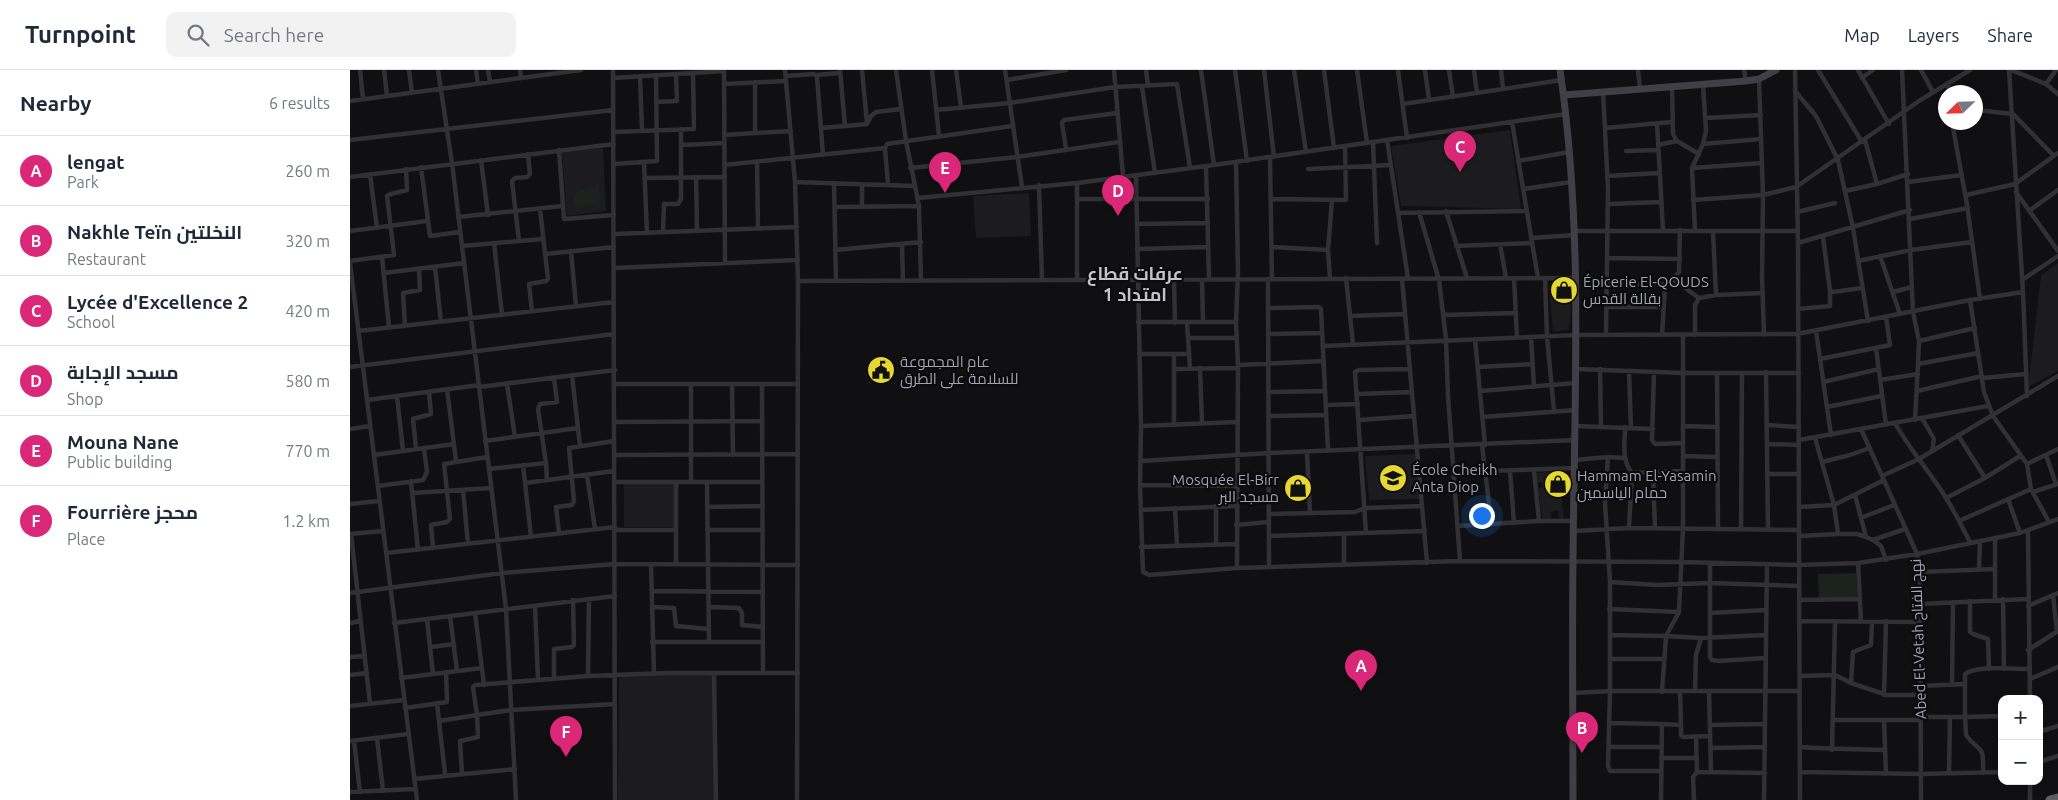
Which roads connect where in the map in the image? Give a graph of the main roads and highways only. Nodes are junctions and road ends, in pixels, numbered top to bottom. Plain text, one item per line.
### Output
1 (2058, 798) edge
2 (2050, 800) edge

1 - 2 highway

